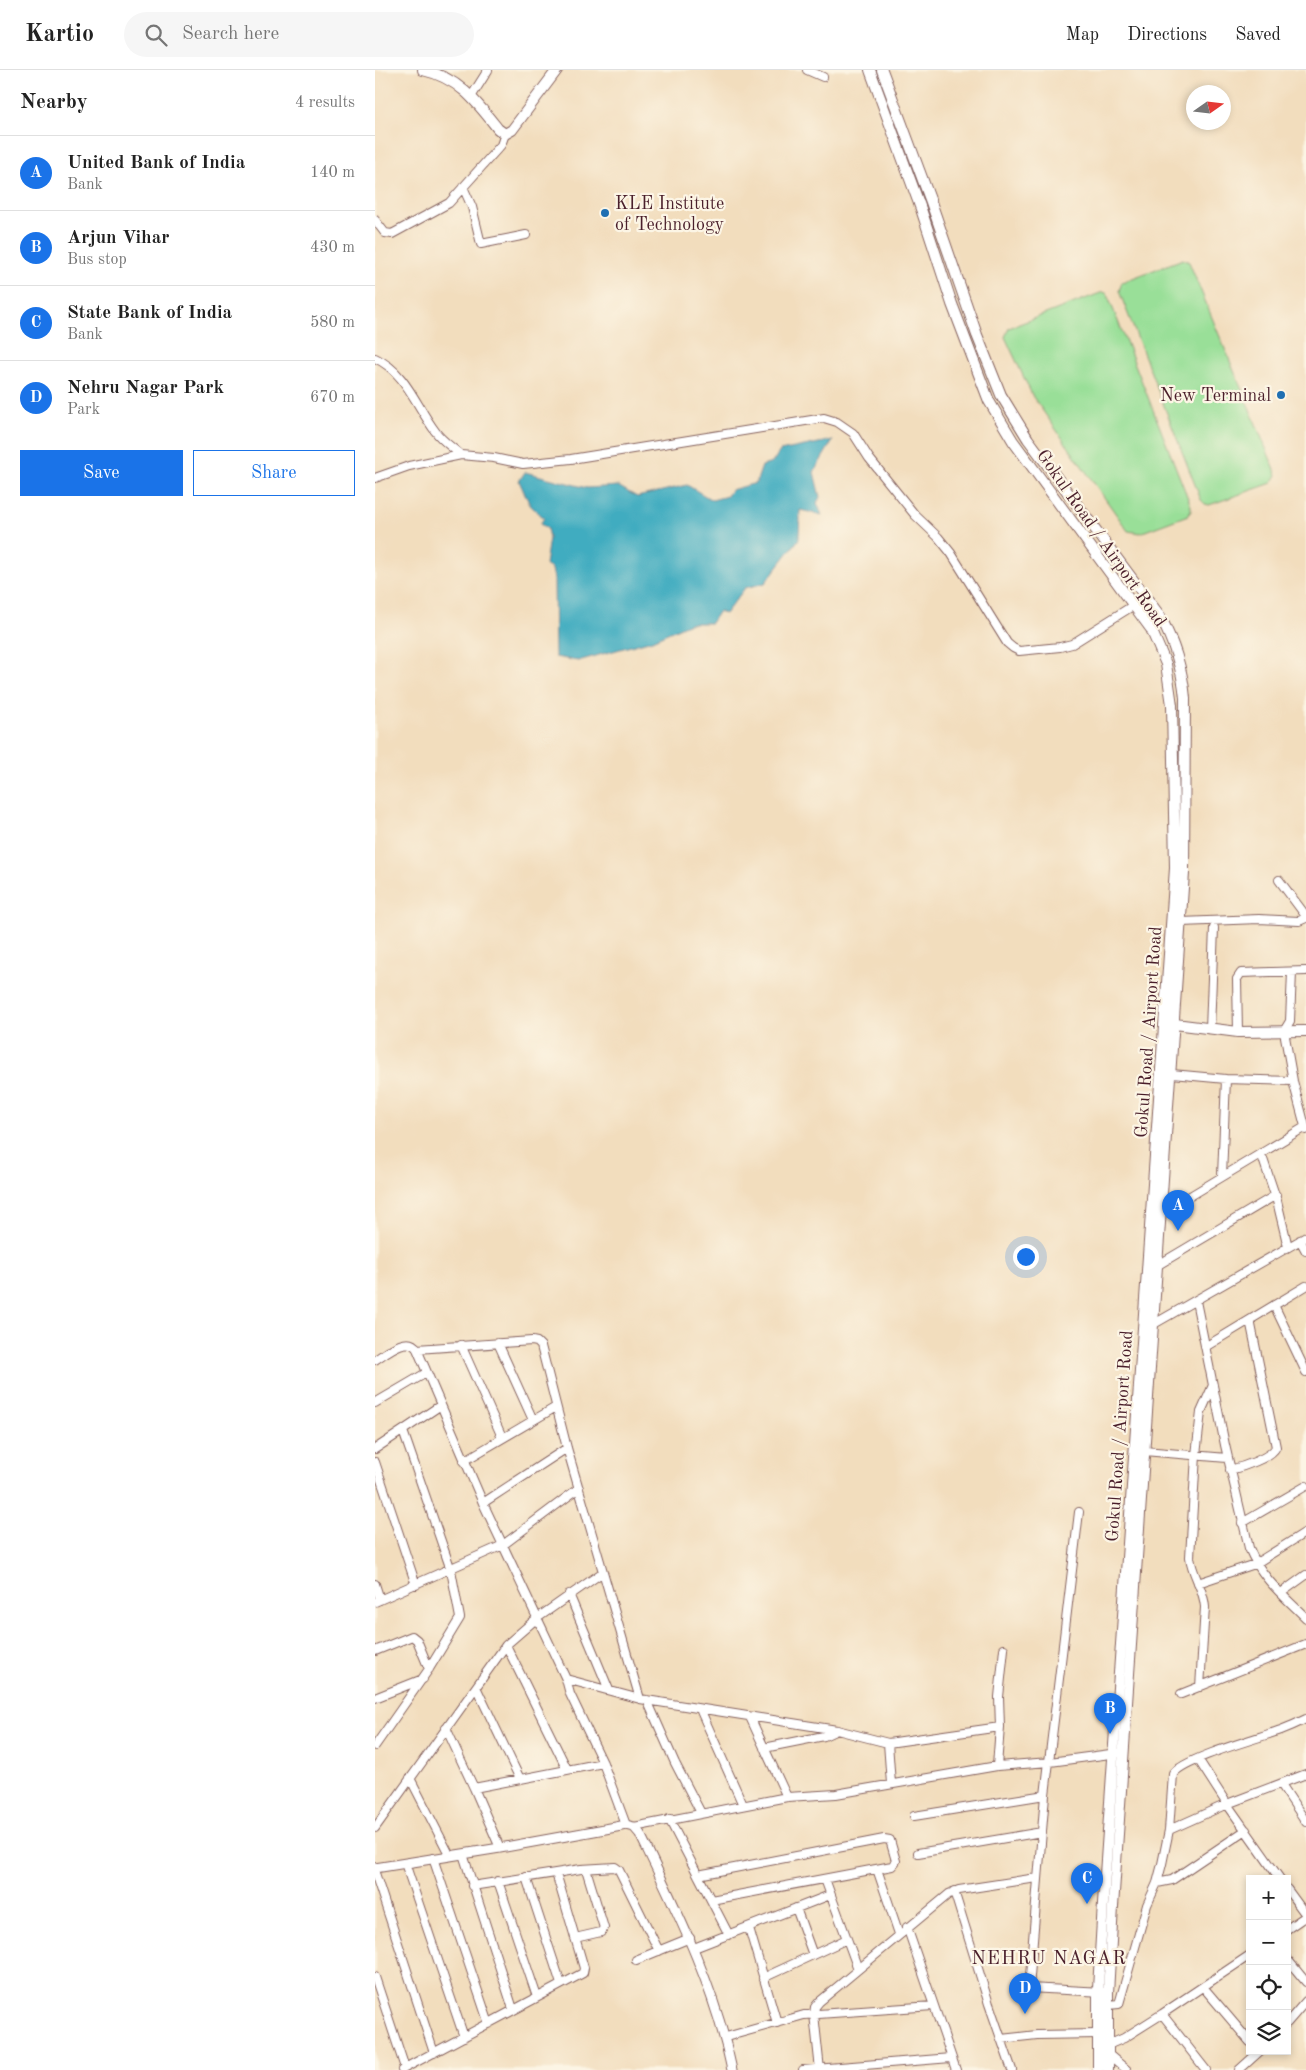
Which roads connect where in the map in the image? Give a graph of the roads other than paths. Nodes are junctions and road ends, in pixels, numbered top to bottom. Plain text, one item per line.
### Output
1 (423, 70) edge
2 (489, 70) edge
3 (557, 70) edge
4 (807, 70) edge
5 (870, 70) edge
6 (882, 70) edge
7 (436, 71) edge
8 (823, 77) dead end
9 (471, 97) junction
10 (505, 134) junction
11 (463, 187) junction
12 (375, 220) edge
13 (526, 235) dead end
14 (375, 358) edge
15 (461, 455) junction
16 (375, 478) edge
17 (1134, 605) junction
18 (1180, 661) junction
19 (1166, 664) junction
20 (1183, 674) junction
21 (1168, 678) junction
22 (1279, 880) dead end
23 (1306, 917) edge
24 (1181, 922) junction
25 (1214, 928) dead end
26 (1306, 971) edge
27 (1292, 972) junction
28 (1175, 1024) junction
29 (1210, 1028) junction
30 (1306, 1030) edge
31 (1284, 1031) junction
32 (1238, 1032) junction
33 (1172, 1074) junction
34 (1227, 1079) junction
35 (1293, 1081) junction
36 (1305, 1128) edge
37 (1261, 1153) junction
38 (1222, 1176) junction
39 (1276, 1195) junction
40 (1162, 1212) junction
41 (1303, 1238) edge
42 (1288, 1247) junction
43 (1306, 1252) edge
44 (1158, 1265) junction
45 (1306, 1286) edge
46 (1196, 1301) junction
47 (1274, 1305) junction
48 (1250, 1320) junction
49 (1148, 1324) junction
50 (499, 1343) junction
51 (461, 1345) junction
52 (1205, 1347) junction
53 (417, 1349) junction
54 (375, 1360) edge
55 (1306, 1372) edge
56 (426, 1373) junction
57 (1213, 1385) junction
58 (375, 1403) edge
59 (441, 1405) junction
60 (556, 1407) junction
61 (533, 1420) junction
62 (403, 1431) junction
63 (502, 1437) junction
64 (567, 1448) junction
65 (375, 1449) edge
66 (1144, 1451) junction
67 (1196, 1455) junction
68 (1227, 1458) junction
69 (464, 1461) junction
70 (375, 1462) edge
71 (1230, 1470) junction
72 (1306, 1486) edge
73 (579, 1488) junction
74 (483, 1503) junction
75 (1079, 1512) dead end
76 (1242, 1523) junction
77 (1306, 1532) edge
78 (503, 1545) junction
79 (1255, 1564) junction
80 (451, 1570) junction
81 (603, 1572) junction
82 (1306, 1575) edge
83 (1198, 1583) junction
84 (375, 1584) edge
85 (416, 1585) junction
86 (1281, 1593) junction
87 (569, 1594) junction
88 (378, 1601) edge
89 (1306, 1618) edge
90 (537, 1619) junction
91 (1306, 1644) edge
92 (506, 1646) junction
93 (1004, 1649) dead end
94 (375, 1651) edge
95 (429, 1669) junction
96 (566, 1678) junction
97 (423, 1679) junction
98 (1200, 1686) junction
99 (476, 1687) junction
100 (609, 1690) junction
101 (1181, 1694) dead end
102 (375, 1698) edge
103 (644, 1700) junction
104 (700, 1709) junction
105 (750, 1717) junction
106 (1306, 1719) edge
107 (1000, 1727) junction
108 (446, 1728) junction
109 (837, 1730) junction
110 (888, 1743) junction
111 (375, 1746) edge
112 (764, 1748) junction
113 (1119, 1753) junction
114 (1198, 1759) junction
115 (1050, 1762) junction
116 (603, 1763) junction
117 (997, 1766) junction
118 (567, 1769) junction
119 (1306, 1774) edge
120 (410, 1778) junction
121 (520, 1779) junction
122 (891, 1784) junction
123 (1281, 1784) junction
124 (474, 1788) junction
125 (1045, 1796) junction
126 (787, 1797) junction
127 (1227, 1804) junction
128 (743, 1805) junction
129 (701, 1813) junction
130 (914, 1816) dead end
131 (669, 1819) junction
132 (1306, 1822) edge
133 (630, 1826) junction
134 (375, 1828) edge
135 (1169, 1830) junction
136 (1246, 1830) junction
137 (1042, 1832) junction
138 (500, 1848) junction
139 (918, 1853) dead end
140 (463, 1854) junction
141 (450, 1856) junction
142 (433, 1858) junction
143 (405, 1863) junction
144 (375, 1868) edge
145 (586, 1868) junction
146 (877, 1869) junction
147 (555, 1872) junction
148 (375, 1873) edge
149 (698, 1875) junction
150 (1277, 1875) edge
151 (526, 1877) junction
152 (1037, 1878) junction
153 (825, 1879) junction
154 (499, 1881) junction
155 (1157, 1884) junction
156 (472, 1886) junction
157 (954, 1891) junction
158 (830, 1895) junction
159 (1291, 1895) edge
160 (379, 1899) edge
161 (711, 1900) junction
162 (796, 1908) junction
163 (1306, 1916) edge
164 (1291, 1926) edge
165 (907, 1927) junction
166 (749, 1928) junction
167 (899, 1934) junction
168 (729, 1935) junction
169 (575, 1938) junction
170 (691, 1938) junction
171 (847, 1939) junction
172 (694, 1948) junction
173 (659, 1951) junction
174 (813, 1955) junction
175 (1246, 1958) edge
176 (636, 1960) dead end
177 (1291, 1964) edge
178 (858, 1969) junction
179 (375, 1977) edge
180 (763, 1978) junction
181 (1306, 1982) edge
182 (561, 1984) junction
183 (1204, 1988) junction
184 (1103, 1992) junction
185 (537, 1996) junction
186 (1306, 2001) edge
187 (933, 2006) junction
188 (1108, 2006) junction
189 (513, 2009) junction
190 (814, 2014) junction
191 (1162, 2014) junction
192 (1291, 2018) edge
193 (777, 2023) junction
194 (489, 2024) junction
195 (1098, 2034) junction
196 (725, 2036) junction
197 (464, 2037) junction
198 (1246, 2037) edge
199 (1001, 2039) junction
200 (1108, 2049) junction
201 (434, 2053) junction
202 (1256, 2055) edge
203 (951, 2058) junction
204 (404, 2069) edge
205 (820, 2069) edge
206 (733, 2070) edge
207 (803, 2070) edge
208 (956, 2070) edge
209 (1012, 2070) edge
210 (1098, 2070) edge
211 (1108, 2070) edge
212 (1127, 2070) edge
213 (1206, 2070) edge
214 (1239, 2070) edge

1 - 7 main road
2 - 9 street
3 - 10 main road
4 - 8 street
5 - 17 main road, Gokul Road / Airport Road
6 - 18 main road
7 - 9 main road
9 - 10 main road
10 - 11 street
11 - 12 street
11 - 13 street
14 - 15 street
15 - 16 street
15 - 17 street
17 - 19 main road, Gokul Road / Airport Road
18 - 19 main road
18 - 20 main road
19 - 21 main road, Gokul Road / Airport Road
20 - 21 main road
20 - 24 main road
21 - 49 main road, Gokul Road / Airport Road
22 - 23 street
23 - 24 street
24 - 28 main road
25 - 29 street
26 - 27 street
27 - 31 street
27 - 32 street
28 - 29 main road
28 - 33 main road
29 - 32 main road
30 - 31 main road
31 - 32 main road
31 - 35 street
33 - 34 street
33 - 40 main road
34 - 35 street
34 - 38 street
35 - 36 street
36 - 37 street
37 - 38 street
37 - 39 street
38 - 40 street
39 - 42 street
39 - 44 street
40 - 44 main road
41 - 42 street
41 - 43 street
42 - 46 street
44 - 49 main road
45 - 47 street
46 - 49 street
46 - 52 street
47 - 48 street
47 - 55 street
48 - 52 street
48 - 71 street
49 - 66 main road
49 - 113 main road, Gokul Road / Airport Road
50 - 51 street
50 - 60 street
50 - 61 street
51 - 53 street
51 - 63 street
52 - 57 street
53 - 54 street
53 - 56 street
56 - 58 street
56 - 59 street
57 - 67 street
57 - 68 street
59 - 62 street
59 - 69 street
60 - 61 street
60 - 64 street
61 - 63 street
62 - 65 street
62 - 80 street
63 - 69 street
64 - 73 street
64 - 74 street
66 - 67 street
66 - 113 main road
67 - 68 street
67 - 83 street
68 - 71 street
69 - 74 street
70 - 85 street
71 - 76 street
72 - 76 street
73 - 78 street
73 - 81 street
74 - 78 street
75 - 115 street
76 - 79 street
77 - 79 street
78 - 80 street
78 - 90 street
79 - 83 street
79 - 86 street
80 - 85 street
80 - 95 street
81 - 87 street
81 - 103 street
82 - 86 street
83 - 98 street
84 - 88 street
85 - 88 street
86 - 89 street
87 - 90 street
87 - 100 street
90 - 92 street
90 - 96 street
91 - 98 street
92 - 99 street
92 - 118 street
93 - 107 street
94 - 95 street
95 - 97 street
96 - 100 street
96 - 116 street
97 - 102 street
97 - 111 street
98 - 101 street
99 - 108 street
99 - 121 street
100 - 103 street
103 - 104 street
103 - 129 street
104 - 105 street
104 - 128 street
105 - 109 street
105 - 112 street
106 - 114 street
107 - 110 street
107 - 117 street
108 - 120 street
108 - 124 street
109 - 110 street
109 - 112 street
110 - 122 street
112 - 126 street
113 - 115 street
113 - 184 main road, Gokul Road / Airport Road
114 - 127 street
114 - 135 street
115 - 117 street
115 - 125 street
116 - 118 street
116 - 133 street
117 - 122 street
118 - 121 street
119 - 123 street
120 - 134 street
120 - 141 street
121 - 124 street
122 - 126 street
123 - 127 street
123 - 132 street
124 - 138 street
125 - 130 street
125 - 137 street
126 - 128 street
127 - 135 street
127 - 136 street
128 - 129 street
129 - 131 street
131 - 133 street
131 - 149 street
133 - 138 street
133 - 170 street
135 - 155 street
136 - 150 street
136 - 155 street
137 - 139 street
137 - 152 street
138 - 140 street
140 - 141 street
140 - 156 street
141 - 142 street
142 - 143 street
142 - 194 street
143 - 144 street
143 - 197 street
145 - 147 street
145 - 169 street
145 - 173 street
146 - 149 street
146 - 153 street
146 - 167 street
147 - 151 street
147 - 169 street
148 - 160 street
149 - 161 street
151 - 154 street
151 - 182 street
152 - 157 street
152 - 184 street
153 - 158 street
153 - 161 street
154 - 156 street
154 - 185 street
155 - 188 street
156 - 189 street
157 - 165 street
157 - 199 street
158 - 162 street
158 - 171 street
159 - 163 street
160 - 201 street
161 - 168 street
162 - 166 street
162 - 174 street
163 - 164 street
165 - 167 street
165 - 187 street
166 - 168 street
166 - 180 street
167 - 178 street
168 - 172 street
169 - 182 street
170 - 172 street
170 - 173 street
171 - 174 street
171 - 178 street
172 - 196 street
173 - 176 street
174 - 180 street
175 - 183 street
177 - 181 street
178 - 190 street
179 - 204 street
180 - 193 street
182 - 185 street
183 - 191 street
183 - 198 street
184 - 188 main road
184 - 195 main road, Gokul Road / Airport Road
185 - 189 street
186 - 192 street
187 - 190 street
187 - 203 street
188 - 200 main road
189 - 194 street
190 - 193 street
190 - 205 street
191 - 200 street
191 - 213 street
193 - 196 street
194 - 197 street
195 - 199 street
195 - 210 main road, Gokul Road / Airport Road
196 - 206 street
197 - 201 street
199 - 209 street
200 - 211 main road
200 - 212 street
201 - 204 street
202 - 214 street
203 - 205 street
203 - 208 street
205 - 207 street

